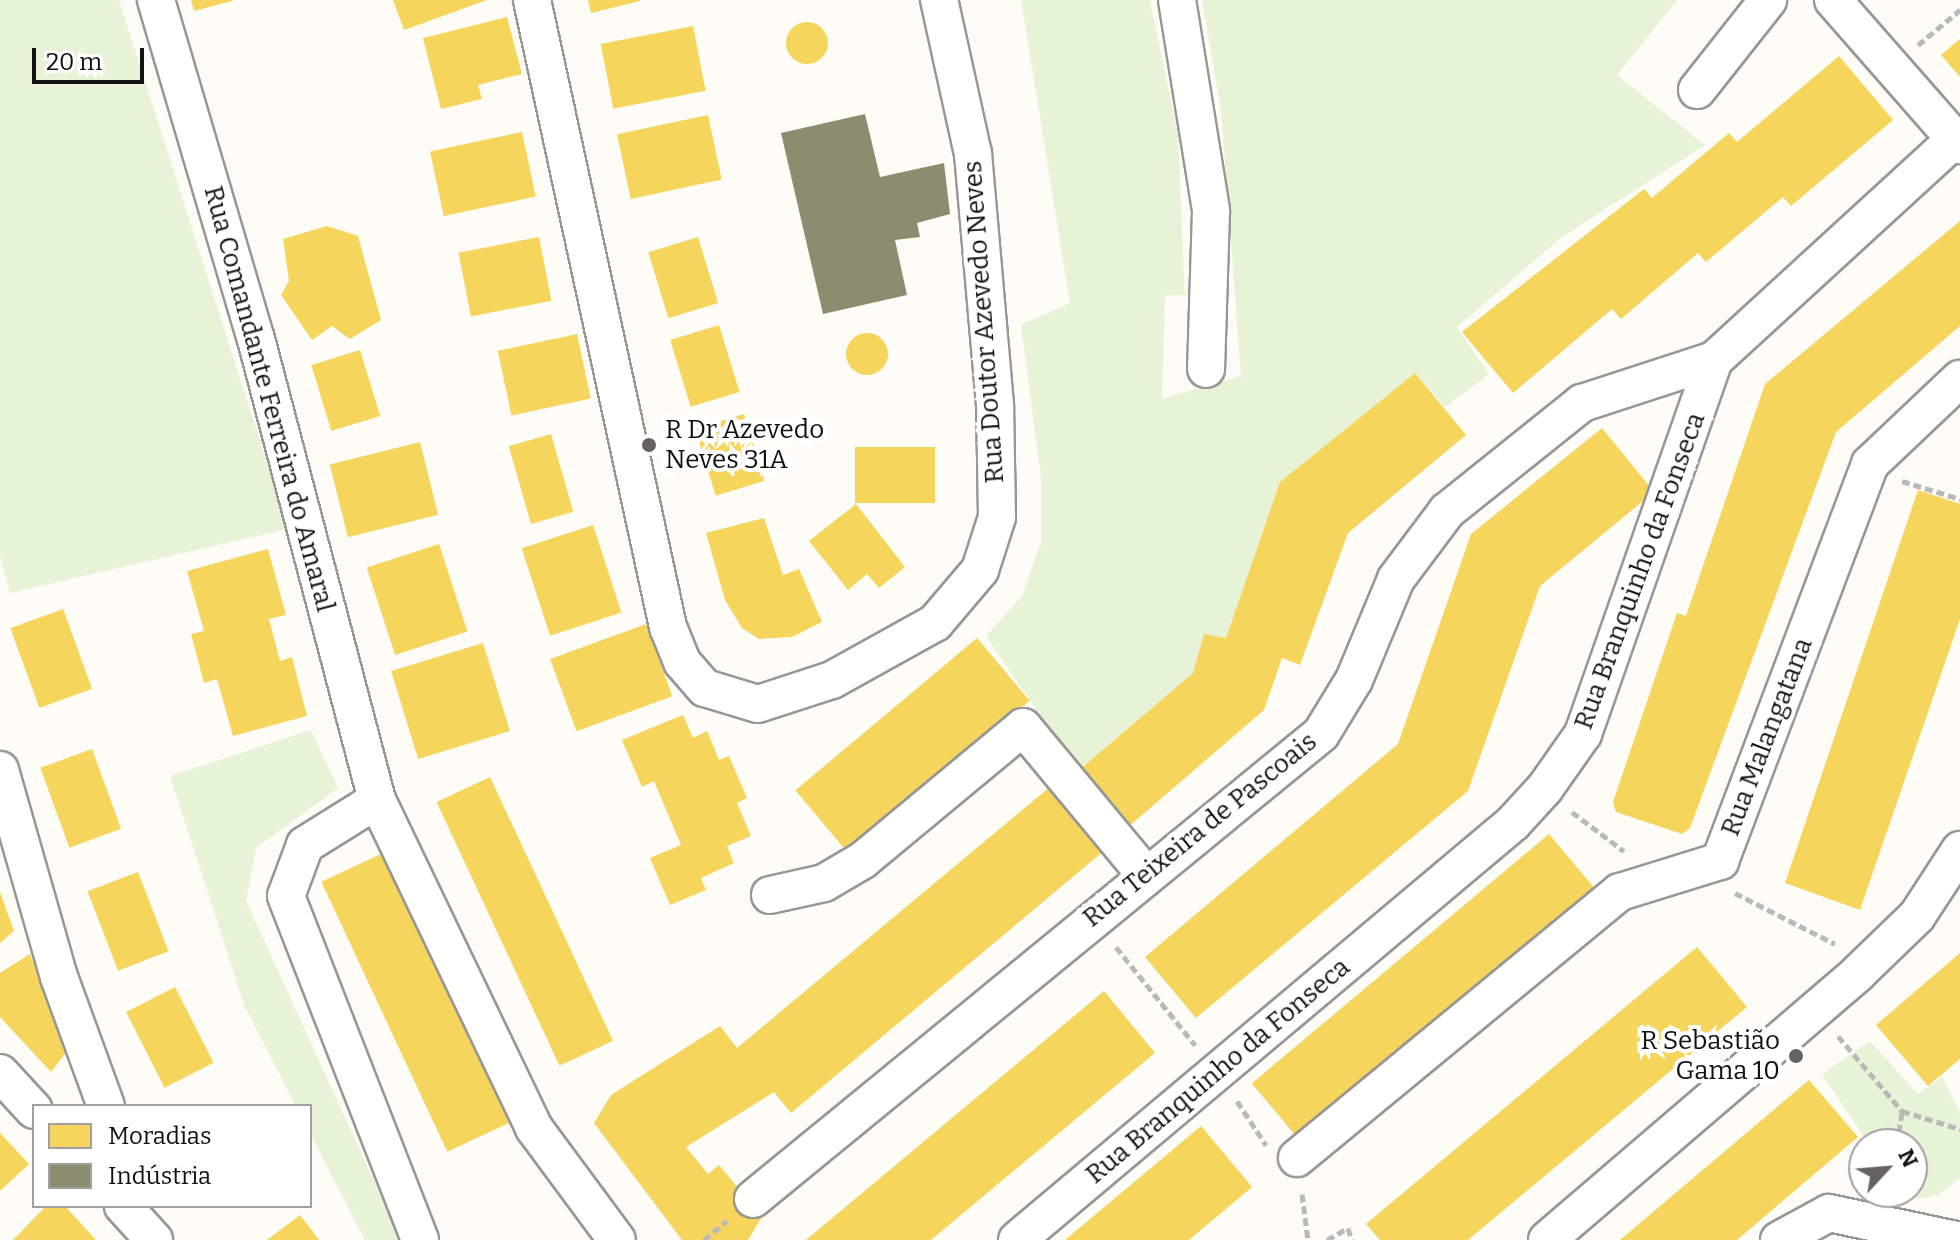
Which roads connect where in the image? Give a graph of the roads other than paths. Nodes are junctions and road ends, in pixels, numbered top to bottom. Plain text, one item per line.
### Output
1 (156, 0) edge
2 (532, 0) edge
3 (939, 0) edge
4 (1177, 0) edge
5 (1768, 0) edge
6 (1833, 0) edge
7 (1697, 90) dead end
8 (1958, 142) edge
9 (1714, 360) junction
10 (1206, 369) dead end
11 (1960, 379) edge
12 (0, 770) edge
13 (377, 800) junction
14 (1960, 850) edge
15 (1146, 875) junction
16 (770, 895) dead end
17 (0, 1073) edge
18 (105, 1104) edge
19 (32, 1108) edge
20 (1297, 1158) dead end
21 (753, 1199) dead end
22 (125, 1208) edge
23 (143, 1208) edge
24 (154, 1240) edge
25 (420, 1240) edge
26 (617, 1240) edge
27 (1017, 1240) edge
28 (1547, 1240) edge
29 (1779, 1240) edge
30 (1956, 1240) edge

1 - 13 street, Rua Comandante Ferreira do Amaral
2 - 3 street, Rua Doutor Azevedo Neves
4 - 10 street
5 - 7 street
6 - 8 street
8 - 9 street, Rua Branquinho da Fonseca
9 - 15 street, Rua Teixeira de Pascoais
9 - 27 street, Rua Branquinho da Fonseca
11 - 20 street, Rua Malangatana
12 - 18 street
13 - 25 street
13 - 26 street, Rua Comandante Ferreira do Amaral
14 - 28 street
15 - 16 street
15 - 21 street, Rua Teixeira de Pascoais
17 - 19 street
22 - 24 street
23 - 24 street
29 - 30 street

